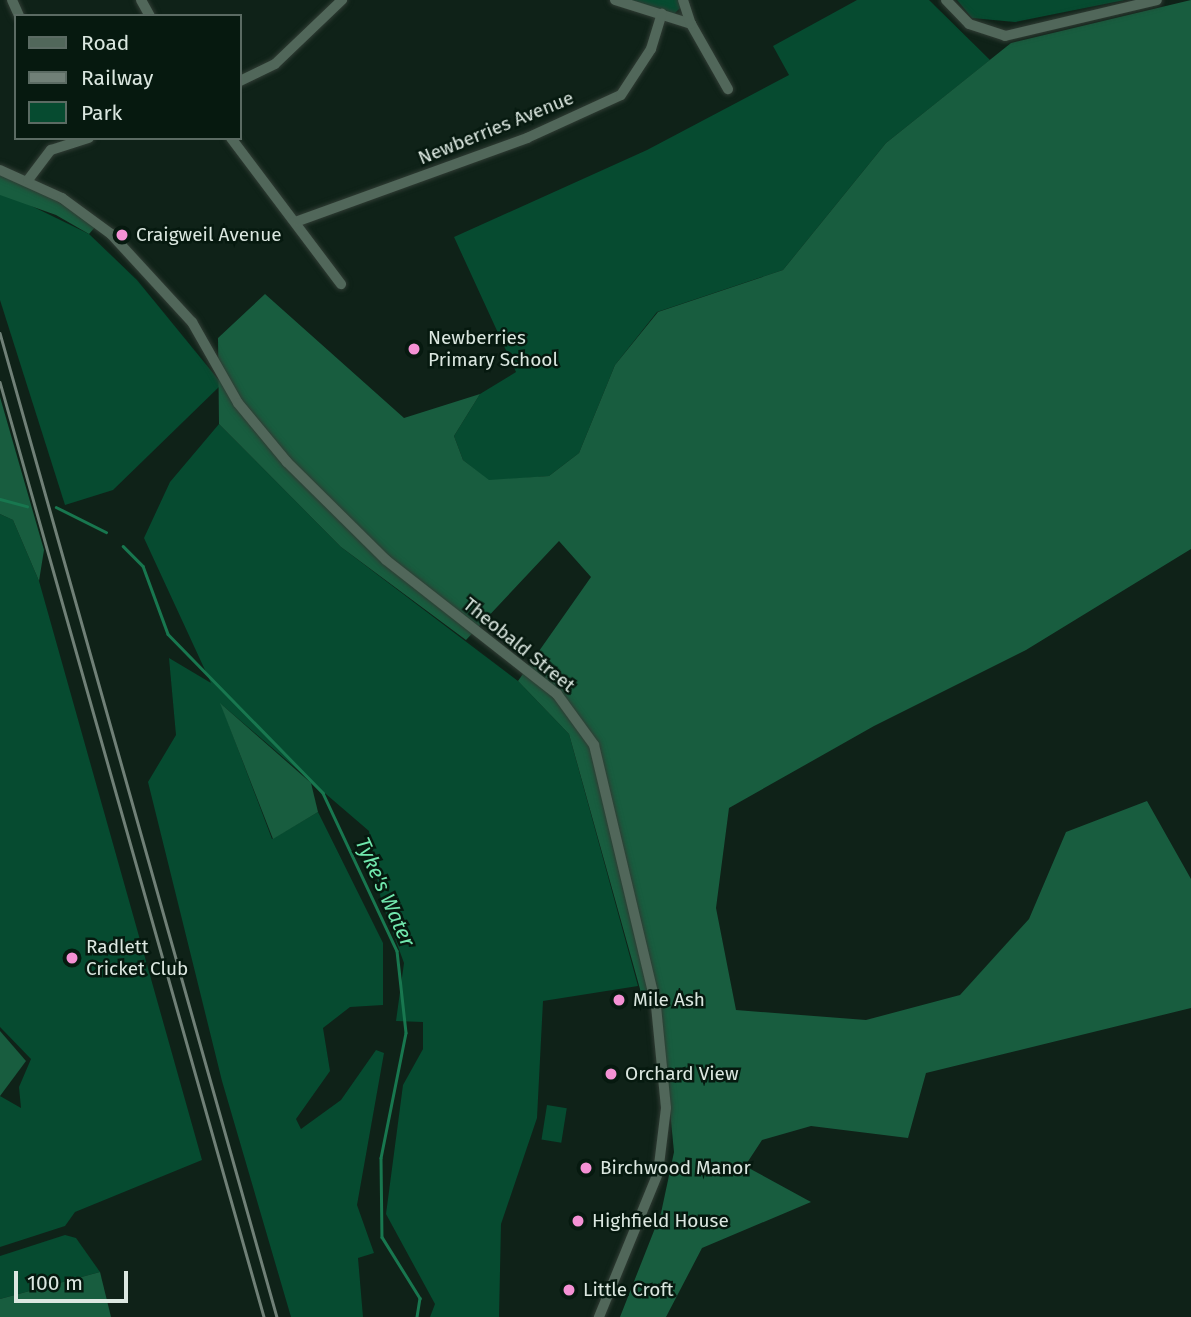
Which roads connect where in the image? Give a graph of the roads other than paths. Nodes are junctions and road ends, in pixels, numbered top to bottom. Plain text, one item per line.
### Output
1 (342, 0) edge
2 (615, 0) edge
3 (683, 0) edge
4 (946, 0) edge
5 (1157, 0) edge
6 (662, 14) junction
7 (691, 24) junction
8 (242, 80) edge
9 (728, 89) dead end
10 (233, 140) edge
11 (59, 142) edge
12 (0, 170) edge
13 (28, 180) junction
14 (298, 221) junction
15 (341, 284) dead end
16 (599, 1317) edge

1 - 8 street
2 - 6 street
3 - 7 street
4 - 5 street
6 - 7 street
6 - 14 street, Newberries Avenue
7 - 9 street
10 - 14 street
11 - 13 street
12 - 13 street, Theobald Street
13 - 16 street, Theobald Street
14 - 15 street

